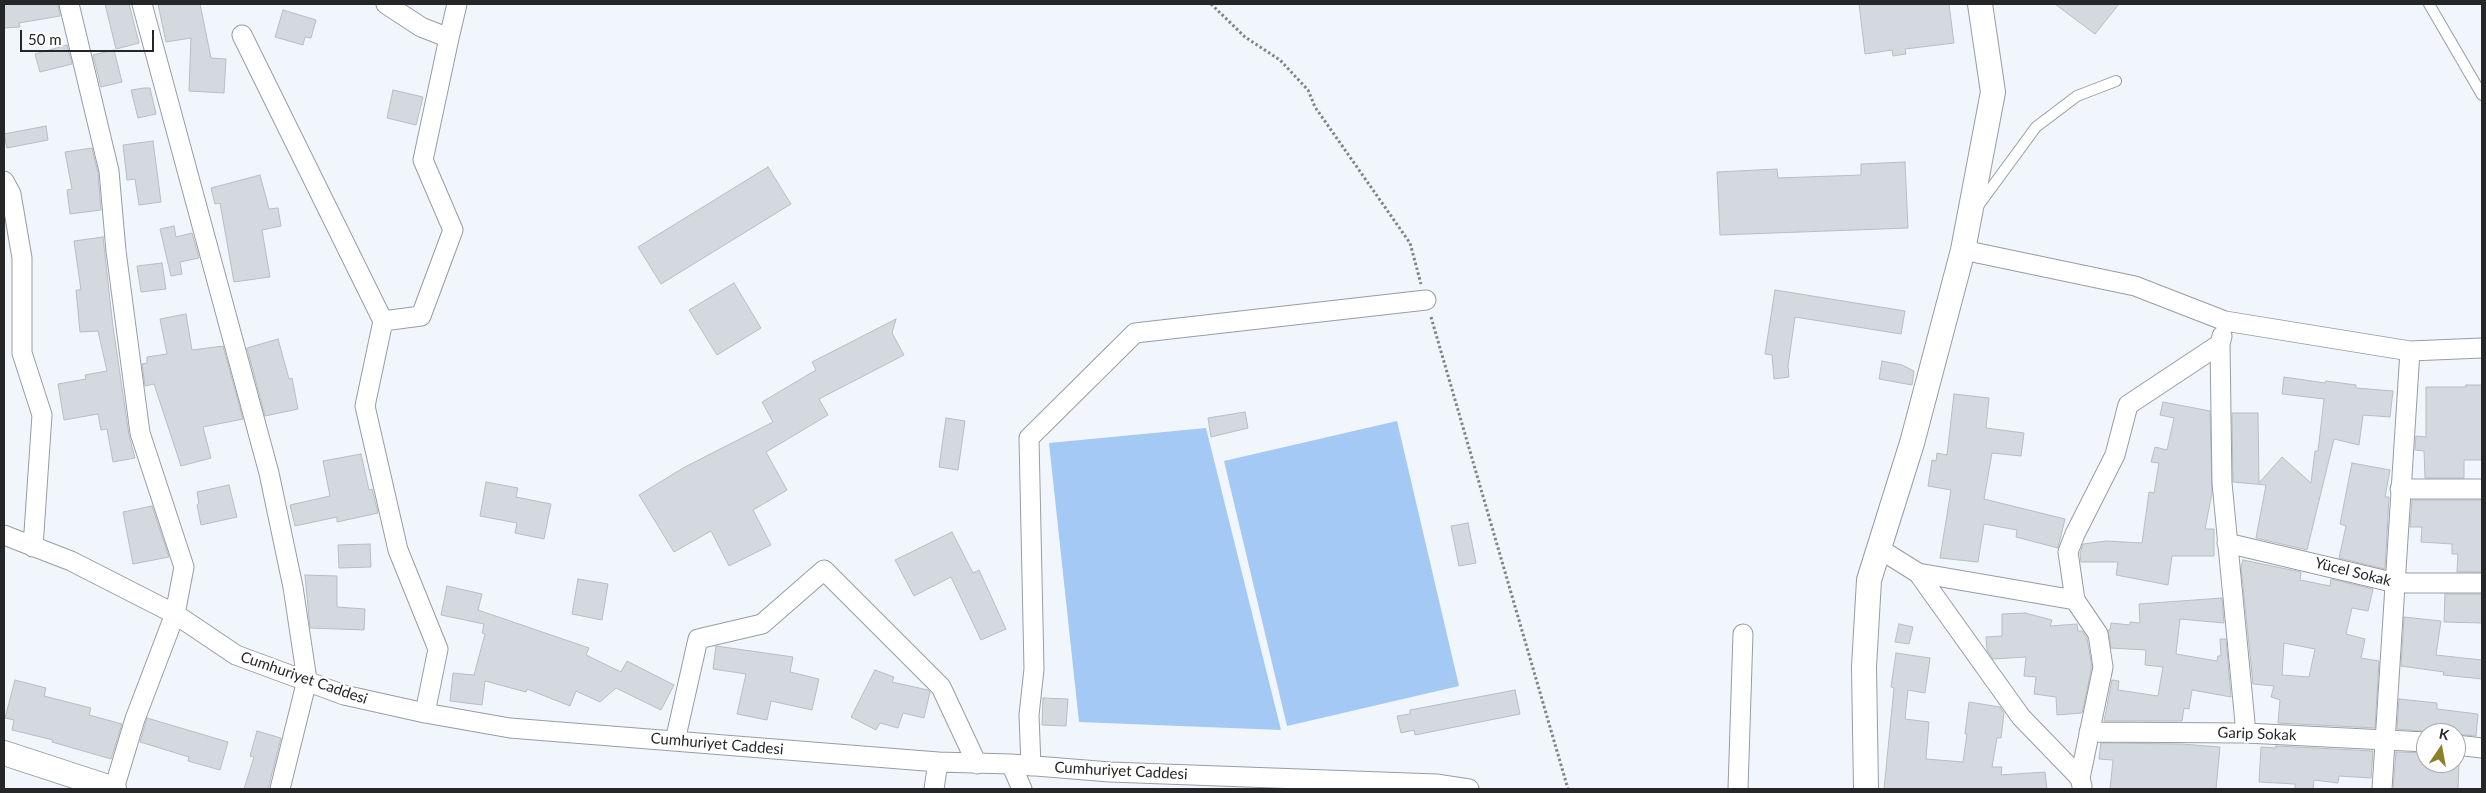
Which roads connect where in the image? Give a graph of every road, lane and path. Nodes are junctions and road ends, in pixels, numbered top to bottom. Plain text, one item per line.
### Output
1 (69, 4) edge
2 (142, 4) edge
3 (386, 4) edge
4 (457, 4) edge
5 (1211, 4) edge
6 (1980, 4) edge
7 (2429, 4) edge
8 (242, 35) dead end
9 (449, 38) junction
10 (2116, 81) dead end
11 (2482, 95) edge
12 (4, 181) edge
13 (1970, 216) junction
14 (1963, 250) junction
15 (1426, 300) junction
16 (383, 321) junction
17 (2225, 321) junction
18 (2220, 344) junction
19 (2482, 348) edge
20 (2410, 351) junction
21 (2400, 489) junction
22 (2482, 489) edge
23 (4, 535) edge
24 (2227, 543) junction
25 (33, 547) junction
26 (1878, 548) junction
27 (1918, 573) junction
28 (2482, 583) edge
29 (2396, 584) junction
30 (2075, 600) junction
31 (175, 614) junction
32 (1743, 634) dead end
33 (307, 680) junction
34 (425, 713) junction
35 (2089, 732) junction
36 (2246, 733) junction
37 (2385, 739) junction
38 (675, 741) junction
39 (2416, 741) edge
40 (2466, 746) edge
41 (2482, 748) edge
42 (4, 752) edge
43 (938, 762) junction
44 (978, 764) junction
45 (1011, 764) junction
46 (1031, 766) junction
47 (2081, 783) edge
48 (1354, 785) edge
49 (114, 789) edge
50 (280, 789) edge
51 (934, 789) edge
52 (1022, 789) edge
53 (1469, 789) edge
54 (1568, 789) edge
55 (1738, 789) edge
56 (1866, 789) edge
57 (2382, 789) edge

1 - 31 street
2 - 33 street
3 - 9 street
4 - 9 street
5 - 15 path
6 - 13 street
7 - 11 lane
8 - 16 street
9 - 16 street
10 - 13 lane
12 - 25 street
13 - 14 street
14 - 17 street
14 - 26 street
15 - 46 street
15 - 54 path
16 - 34 street
17 - 18 street
17 - 20 street
18 - 24 street
18 - 30 street
19 - 20 street
20 - 21 street
21 - 22 street
21 - 29 street
23 - 25 street, Cumhuriyet Caddesi
24 - 29 street, Yücel Sokak
24 - 36 street
25 - 31 street, Cumhuriyet Caddesi
26 - 27 street
26 - 56 street
27 - 30 street
27 - 47 street
28 - 29 street, Yücel Sokak
29 - 37 street
30 - 35 street
31 - 33 street, Cumhuriyet Caddesi
31 - 49 street
32 - 55 street
33 - 34 street, Cumhuriyet Caddesi
33 - 50 street
34 - 38 street, Cumhuriyet Caddesi
35 - 36 street, Garip Sokak
35 - 47 street
36 - 37 street, Garip Sokak
37 - 39 street, Garip Sokak
37 - 57 street
38 - 43 street, Cumhuriyet Caddesi
38 - 44 street
40 - 41 street
42 - 49 street
43 - 44 street, Cumhuriyet Caddesi
43 - 51 street
44 - 45 street, Cumhuriyet Caddesi
45 - 46 street, Cumhuriyet Caddesi
45 - 52 street
46 - 48 street, Cumhuriyet Caddesi
48 - 53 street, Cumhuriyet Caddesi

